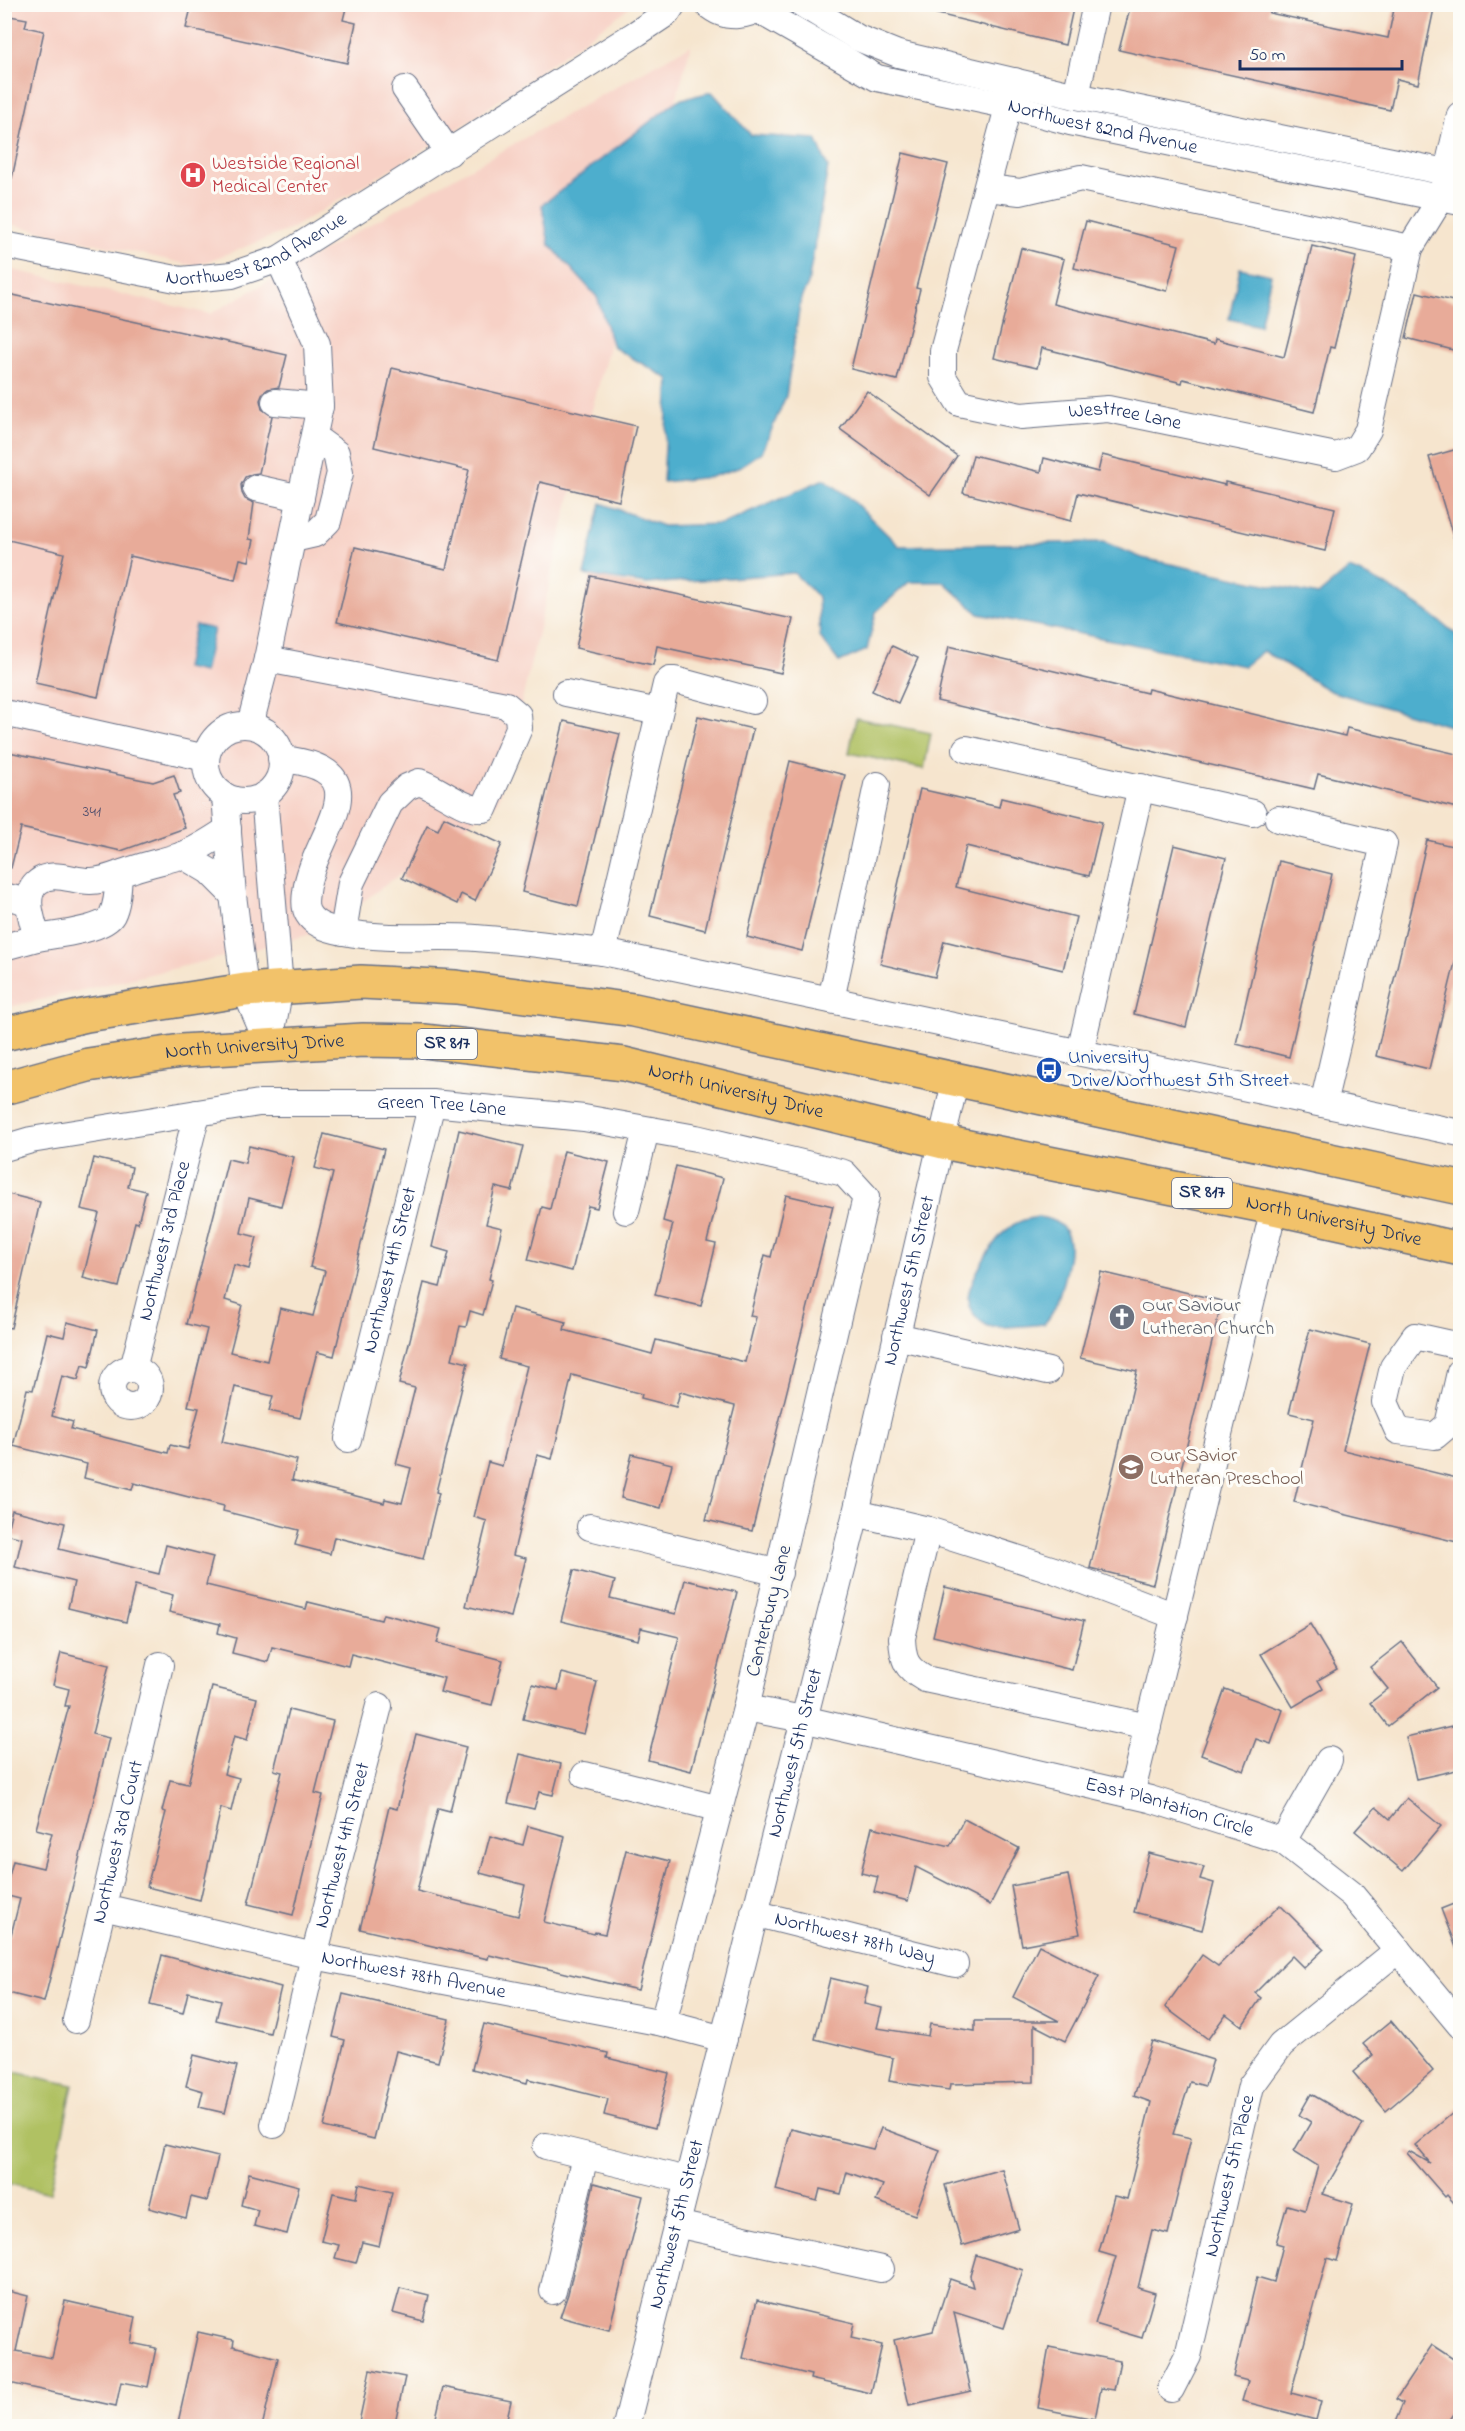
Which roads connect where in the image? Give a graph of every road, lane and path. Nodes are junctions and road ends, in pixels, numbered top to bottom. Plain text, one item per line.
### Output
1 (802, 4) edge
2 (1096, 4) edge
3 (709, 7) edge
4 (761, 7) edge
5 (670, 9) edge
6 (405, 89) dead end
7 (1012, 94) junction
8 (1076, 96) junction
9 (1461, 115) edge
10 (449, 153) junction
11 (1454, 174) edge
12 (988, 188) junction
13 (1456, 201) edge
14 (4, 244) edge
15 (1410, 248) junction
16 (279, 259) junction
17 (275, 402) dead end
18 (320, 406) junction
19 (314, 437) junction
20 (256, 488) dead end
21 (301, 498) junction
22 (292, 538) junction
23 (267, 659) junction
24 (566, 693) dead end
25 (753, 701) dead end
26 (659, 711) junction
27 (4, 713) edge
28 (250, 725) junction
29 (966, 749) dead end
30 (206, 758) junction
31 (281, 759) junction
32 (878, 785) dead end
33 (1141, 787) junction
34 (264, 795) junction
35 (225, 796) junction
36 (1253, 813) dead end
37 (1278, 819) dead end
38 (228, 829) junction
39 (182, 855) junction
40 (119, 874) junction
41 (233, 895) junction
42 (16, 899) edge
43 (343, 932) junction
44 (38, 938) junction
45 (4, 947) edge
46 (603, 952) junction
47 (280, 987) junction
48 (245, 990) junction
49 (831, 999) junction
50 (4, 1034) edge
51 (270, 1046) junction
52 (1080, 1052) junction
53 (956, 1078) junction
54 (4, 1089) edge
55 (432, 1103) junction
56 (1323, 1104) junction
57 (197, 1113) junction
58 (646, 1130) junction
59 (1461, 1134) edge
60 (943, 1142) junction
61 (4, 1148) edge
62 (1461, 1188) edge
63 (866, 1197) joint
64 (1274, 1208) junction
65 (626, 1211) dead end
66 (1461, 1249) edge
67 (896, 1336) junction
68 (1461, 1346) edge
69 (133, 1369) dead end
70 (1048, 1371) dead end
71 (1461, 1372) edge
72 (348, 1439) dead end
73 (856, 1513) junction
74 (590, 1527) dead end
75 (928, 1530) junction
76 (779, 1573) junction
77 (1175, 1616) junction
78 (160, 1665) dead end
79 (379, 1706) dead end
80 (746, 1708) junction
81 (803, 1719) junction
82 (1148, 1726) junction
83 (1329, 1760) dead end
84 (585, 1775) dead end
85 (1131, 1795) junction
86 (720, 1809) junction
87 (1283, 1841) junction
88 (103, 1907) junction
89 (754, 1913) junction
90 (1398, 1950) junction
91 (314, 1956) junction
92 (955, 1964) dead end
93 (76, 2020) dead end
94 (663, 2023) junction
95 (1461, 2025) edge
96 (724, 2039) junction
97 (274, 2125) dead end
98 (546, 2146) dead end
99 (585, 2156) junction
100 (687, 2180) junction
101 (676, 2224) junction
102 (881, 2269) dead end
103 (553, 2291) dead end
104 (1171, 2389) dead end
105 (626, 2427) edge

1 - 7 street, Northwest 82nd Avenue
2 - 8 street
3 - 4 street, Northwest 82nd Avenue
3 - 5 street, Northwest 82nd Avenue
4 - 7 street, Northwest 82nd Avenue
5 - 10 street, Northwest 82nd Avenue
6 - 10 street
7 - 8 street, Northwest 82nd Avenue
7 - 12 street, Westtree Lane
7 - 13 street, Northwest 82nd Avenue
8 - 11 street, Northwest 82nd Avenue
9 - 11 street
10 - 16 street, Northwest 82nd Avenue
11 - 13 street
12 - 15 street
12 - 15 street, Westtree Lane
13 - 15 street, Westtree Lane
14 - 16 street, Northwest 82nd Avenue
16 - 18 street
17 - 18 street
18 - 19 street
19 - 21 street
19 - 22 street
20 - 21 street
21 - 22 street
22 - 23 street
23 - 28 street
23 - 43 street
24 - 26 street
25 - 26 street
26 - 46 street
27 - 30 street
28 - 30 street
28 - 31 street
29 - 33 street
30 - 35 street
31 - 34 street
31 - 43 street
32 - 49 street
33 - 36 street
33 - 52 street
34 - 35 street
34 - 47 street
35 - 38 street
37 - 56 street
38 - 39 street
38 - 41 street
39 - 40 street
39 - 41 street
40 - 42 street
40 - 44 street
41 - 48 street
42 - 44 street
43 - 46 street
44 - 45 street
46 - 49 street
47 - 48 main road
47 - 51 street
47 - 53 main road
48 - 50 main road
48 - 51 street
49 - 52 street
51 - 54 main road, North University Drive / SR 817
51 - 60 main road, North University Drive / SR 817
52 - 56 street
53 - 60 street, Northwest 5th Street
53 - 62 main road
55 - 57 street, Green Tree Lane
55 - 58 street, Green Tree Lane
55 - 72 street, Northwest 4th Street
56 - 59 street
57 - 61 street, Green Tree Lane
57 - 69 street, Northwest 3rd Place
58 - 63 street, Green Tree Lane
58 - 65 street
60 - 64 main road, North University Drive / SR 817
60 - 67 street, Northwest 5th Street
63 - 76 street, Canterbury Lane
64 - 66 main road, North University Drive / SR 817
64 - 77 street
67 - 70 street
67 - 73 street, Northwest 5th Street
68 - 71 street
73 - 75 street
73 - 81 street, Northwest 5th Street
74 - 76 street
75 - 77 street
75 - 82 street
76 - 80 street, Canterbury Lane
77 - 82 street
78 - 88 street, Northwest 3rd Court
79 - 91 street, Northwest 4th Street
80 - 81 street, East Plantation Circle
80 - 86 street, Canterbury Lane
81 - 85 street, East Plantation Circle
81 - 89 street, Northwest 5th Street
82 - 85 street
83 - 87 street
84 - 86 street
85 - 87 street, East Plantation Circle
86 - 94 street, Canterbury Lane
87 - 90 street, East Plantation Circle
88 - 91 street, Northwest 78th Avenue
88 - 93 street, Northwest 3rd Court
89 - 92 street, Northwest 78th Way
89 - 96 street, Northwest 5th Street
90 - 95 street, East Plantation Circle
90 - 104 street, Northwest 5th Place
91 - 94 street, Northwest 78th Avenue
91 - 97 street, Northwest 4th Street
94 - 96 street, Northwest 78th Avenue
96 - 100 street, Northwest 5th Street
98 - 99 street
99 - 100 street
99 - 103 street
100 - 101 street, Northwest 5th Street
101 - 102 street
101 - 105 street, Northwest 5th Street

